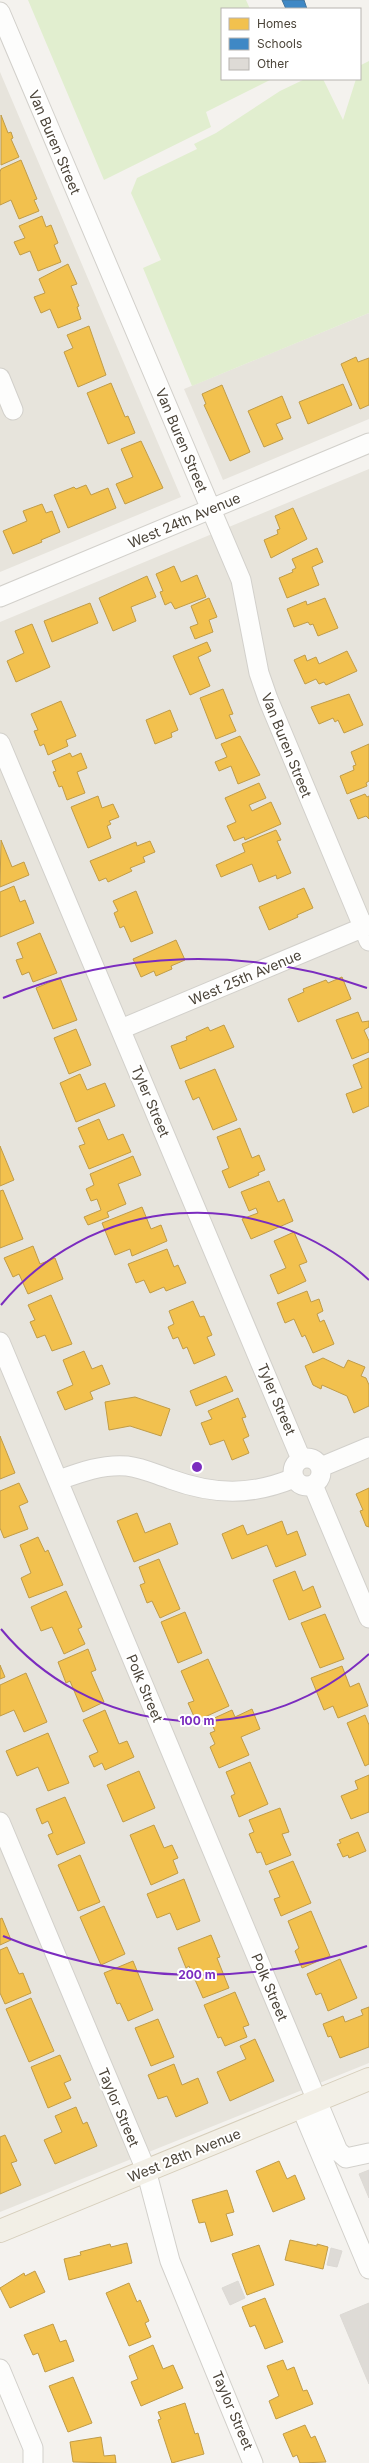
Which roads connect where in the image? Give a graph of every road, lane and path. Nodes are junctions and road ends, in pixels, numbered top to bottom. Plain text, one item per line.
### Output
1 (0, 12) edge
2 (0, 378) edge
3 (14, 410) dead end
4 (369, 443) edge
5 (211, 509) junction
6 (0, 597) edge
7 (0, 743) edge
8 (367, 932) edge
9 (121, 1028) junction
10 (0, 1342) edge
11 (369, 1447) edge
12 (302, 1459) junction
13 (321, 1467) junction
14 (294, 1478) junction
15 (59, 1480) junction
16 (312, 1485) junction
17 (369, 1618) edge
18 (0, 1822) edge
19 (369, 2079) edge
20 (309, 2104) junction
21 (369, 2153) edge
22 (146, 2170) junction
23 (0, 2231) edge
24 (369, 2269) edge
25 (0, 2369) edge
26 (34, 2463) edge
27 (253, 2463) edge

1 - 5 street, Van Buren Street
2 - 3 street
4 - 5 street, West 24th Avenue
5 - 6 street, West 24th Avenue
5 - 8 street, Van Buren Street
7 - 9 street, Tyler Street
8 - 9 street, West 25th Avenue
9 - 12 street, Tyler Street
10 - 15 street, Polk Street
11 - 13 street
12 - 13 street
12 - 14 street
13 - 16 street
14 - 15 street
14 - 16 street
15 - 20 street, Polk Street
16 - 17 street
18 - 22 street, Taylor Street
19 - 20 main road, West 28th Avenue
20 - 21 street
20 - 22 main road, West 28th Avenue
20 - 24 street
22 - 23 main road, West 28th Avenue
22 - 27 street, Taylor Street
25 - 26 street

